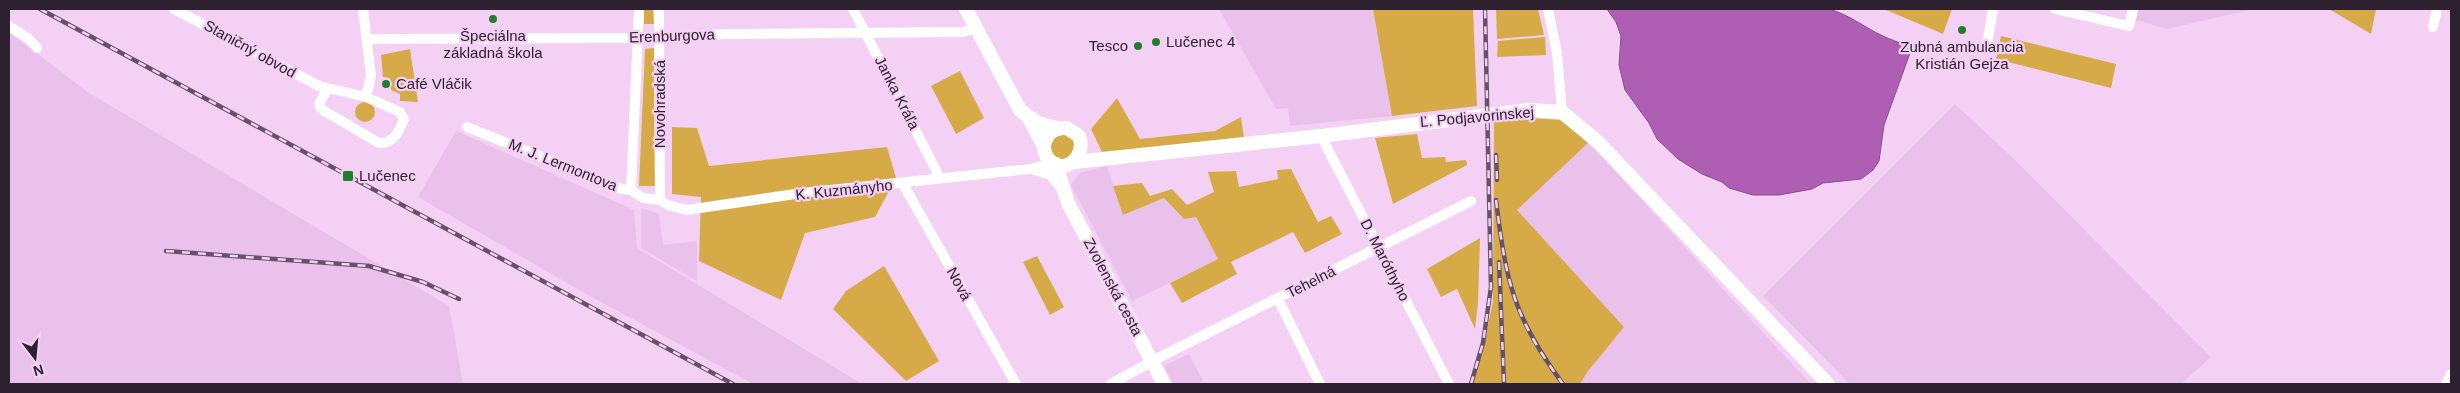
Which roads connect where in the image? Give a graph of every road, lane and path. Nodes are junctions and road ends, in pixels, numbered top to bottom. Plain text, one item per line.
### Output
1 (174, 9) edge
2 (363, 9) edge
3 (639, 9) edge
4 (659, 9) edge
5 (853, 9) edge
6 (966, 9) edge
7 (1548, 9) edge
8 (1993, 9) edge
9 (2055, 9) edge
10 (2133, 9) edge
11 (2437, 9) edge
12 (9, 26) edge
13 (2433, 27) dead end
14 (976, 28) junction
15 (865, 33) junction
16 (660, 37) junction
17 (639, 38) junction
18 (367, 39) junction
19 (1987, 46) dead end
20 (37, 48) dead end
21 (327, 89) junction
22 (366, 97) junction
23 (1562, 112) junction
24 (1029, 118) junction
25 (467, 127) dead end
26 (1058, 128) junction
27 (1321, 136) junction
28 (1082, 146) junction
29 (1049, 156) junction
30 (1103, 159) junction
31 (1072, 163) junction
32 (1030, 169) junction
33 (938, 179) junction
34 (903, 184) junction
35 (1062, 189) junction
36 (631, 190) junction
37 (660, 200) junction
38 (1471, 201) dead end
39 (1379, 247) junction
40 (1278, 299) junction
41 (1152, 361) junction
42 (2451, 374) edge
43 (1016, 384) edge
44 (1111, 384) edge
45 (1164, 384) edge
46 (1320, 384) edge
47 (1449, 384) edge
48 (1828, 384) edge
49 (2446, 384) edge

1 - 21 street, Staničný obvod
2 - 18 street
3 - 17 street, Novohradská
4 - 16 street, Novohradská
5 - 15 street, Janka Kráľa
6 - 14 street, Zvolenská cesta
7 - 23 street
8 - 19 street
9 - 10 street
11 - 13 street
12 - 20 street
14 - 15 street, Erenburgova
14 - 24 street, Zvolenská cesta
15 - 16 street, Erenburgova
15 - 33 street, Janka Kráľa
16 - 17 street, Erenburgova
16 - 37 street, Novohradská
17 - 18 street, Erenburgova
17 - 36 street, Novohradská
18 - 22 street
21 - 22 street, Staničný obvod
21 - 22 street, Staničný obvod
23 - 27 street, Ľ. Podjavorinskej
23 - 48 street
24 - 26 street, Zvolenská cesta
24 - 29 street, Zvolenská cesta
25 - 36 street, M. J. Lermontova
26 - 28 street, Zvolenská cesta
26 - 29 street
27 - 30 street, Ľ. Podjavorinskej
27 - 39 street, D. Maróthyho
28 - 30 street
28 - 31 street
29 - 31 street
29 - 32 street
29 - 35 street, Zvolenská cesta
30 - 31 street, Ľ. Podjavorinskej
31 - 35 street
32 - 33 street, K. Kuzmányho
32 - 35 street, K. Kuzmányho
33 - 34 street, K. Kuzmányho
34 - 37 street, K. Kuzmányho
34 - 43 street, Nová
35 - 41 street, Zvolenská cesta
36 - 37 street, M. J. Lermontova
38 - 39 street, Tehelná
39 - 40 street, Tehelná
39 - 47 street, D. Maróthyho
40 - 41 street, Tehelná
40 - 46 street
41 - 44 street
41 - 45 street, Zvolenská cesta
42 - 49 street

